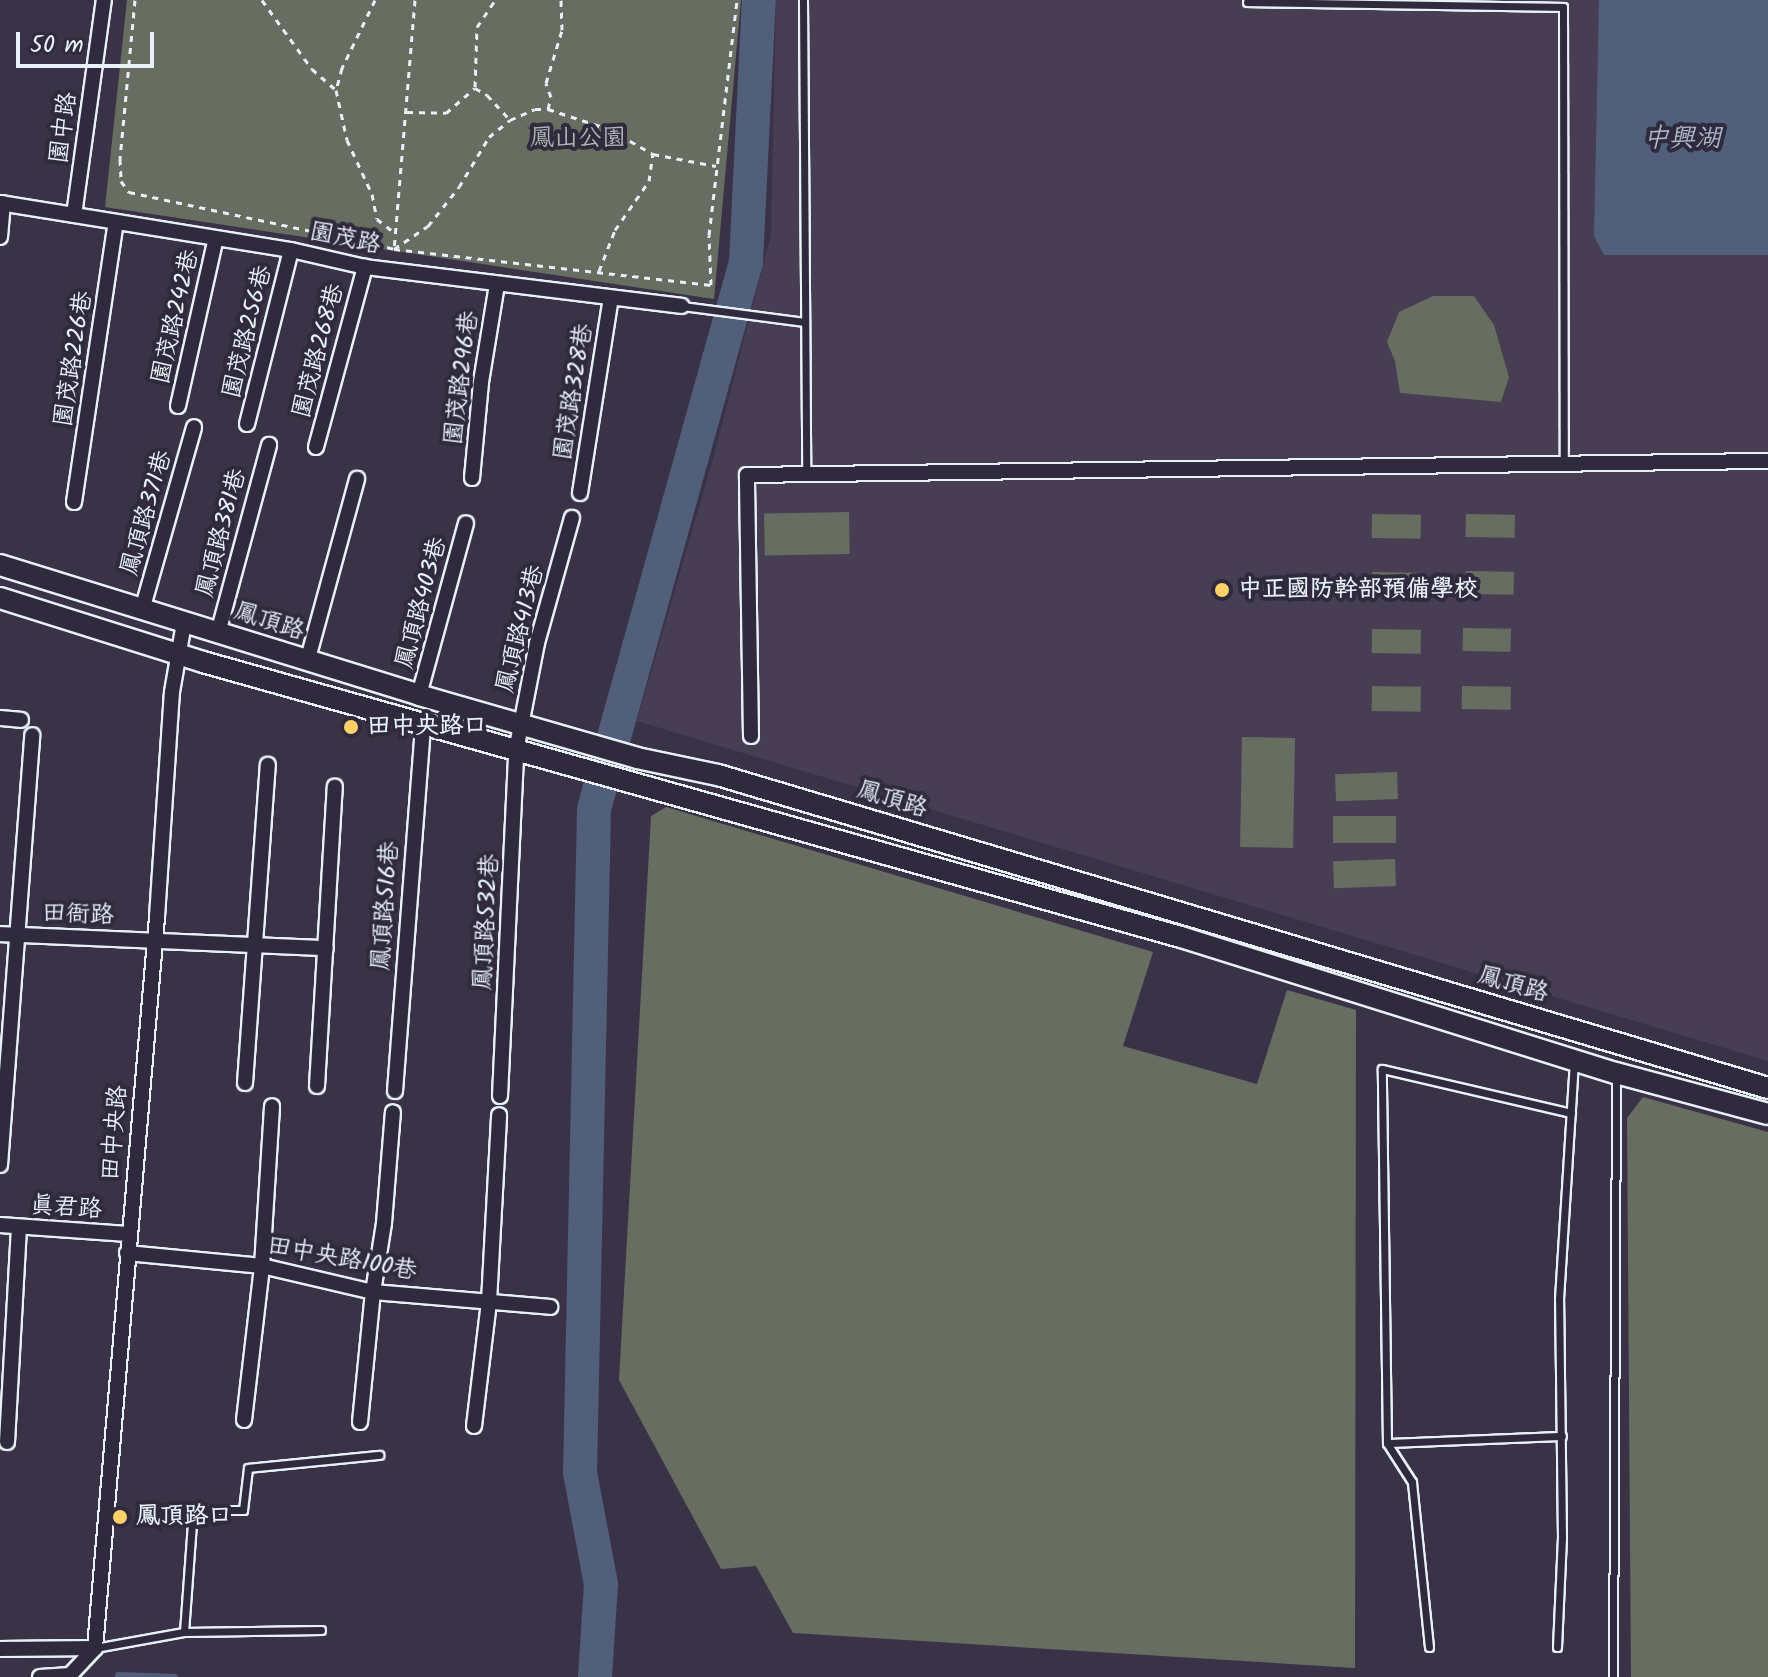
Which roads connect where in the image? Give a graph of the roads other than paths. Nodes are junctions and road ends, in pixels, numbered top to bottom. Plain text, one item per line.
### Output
1 (104, 0) edge
2 (803, 0) edge
3 (1247, 2) edge
4 (2, 203) edge
5 (74, 215) junction
6 (116, 222) junction
7 (0, 237) edge
8 (216, 238) junction
9 (291, 250) junction
10 (365, 267) junction
11 (497, 284) junction
12 (611, 298) junction
13 (682, 306) joint
14 (805, 322) junction
15 (178, 406) dead end
16 (247, 424) dead end
17 (194, 427) dead end
18 (269, 445) dead end
19 (316, 447) dead end
20 (1768, 461) edge
21 (1564, 464) junction
22 (806, 474) junction
23 (472, 478) dead end
24 (357, 479) dead end
25 (580, 493) dead end
26 (74, 502) dead end
27 (572, 518) dead end
28 (466, 523) dead end
29 (0, 565) edge
30 (0, 598) edge
31 (142, 610) junction
32 (184, 623) junction
33 (218, 633) junction
34 (177, 655) junction
35 (307, 662) junction
36 (419, 695) junction
37 (0, 718) edge
38 (21, 720) dead end
39 (423, 725) junction
40 (522, 725) junction
41 (32, 735) dead end
42 (751, 736) dead end
43 (516, 751) junction
44 (268, 765) dead end
45 (335, 787) dead end
46 (0, 934) edge
47 (18, 935) junction
48 (154, 940) junction
49 (255, 945) junction
50 (326, 948) junction
51 (1574, 1060) junction
52 (1616, 1073) junction
53 (245, 1083) dead end
54 (317, 1086) dead end
55 (1768, 1088) edge
56 (395, 1091) dead end
57 (500, 1096) dead end
58 (272, 1106) dead end
59 (393, 1112) dead end
60 (1571, 1113) junction
61 (1768, 1114) edge
62 (499, 1115) dead end
63 (0, 1165) edge
64 (0, 1225) edge
65 (19, 1227) junction
66 (128, 1234) junction
67 (127, 1253) junction
68 (262, 1266) junction
69 (373, 1292) junction
70 (489, 1302) junction
71 (550, 1307) dead end
72 (244, 1420) dead end
73 (360, 1422) dead end
74 (474, 1426) dead end
75 (1562, 1436) junction
76 (7, 1442) dead end
77 (1387, 1443) junction
78 (379, 1455) dead end
79 (321, 1630) dead end
80 (184, 1632) junction
81 (1429, 1647) dead end
82 (1557, 1647) dead end
83 (95, 1648) junction
84 (0, 1649) edge
85 (40, 1677) edge
86 (1613, 1677) edge

1 - 5 street, 園中路
2 - 14 lane
3 - 21 lane
4 - 5 street, 園茂路
4 - 7 street
5 - 6 street, 園茂路
6 - 8 street, 園茂路
6 - 26 street, 園茂路226巷
8 - 9 street, 園茂路
8 - 15 street, 園茂路242巷
9 - 10 street, 園茂路
9 - 16 street, 園茂路256巷
10 - 11 street, 園茂路
10 - 19 street, 園茂路268巷
11 - 12 street, 園茂路
11 - 23 street, 園茂路296巷
12 - 13 street, 園茂路
12 - 25 street, 園茂路328巷
13 - 14 lane
14 - 22 lane
17 - 31 street, 鳳頂路371巷
18 - 33 street, 鳳頂路381巷
20 - 21 street
21 - 22 street
22 - 42 street
24 - 35 street
27 - 40 street, 鳳頂路413巷
28 - 36 street, 鳳頂路403巷
29 - 31 main road, 鳳頂路
30 - 34 main road
31 - 32 main road, 鳳頂路
32 - 33 main road, 鳳頂路
32 - 34 street, 田中央路
33 - 35 main road, 鳳頂路
34 - 39 main road
34 - 48 street, 田中央路
35 - 36 main road, 鳳頂路
36 - 40 main road, 鳳頂路
37 - 38 street
39 - 43 main road
39 - 56 street, 鳳頂路516巷
40 - 43 street, 鳳頂路413巷
40 - 55 main road, 鳳頂路
41 - 47 street
43 - 51 main road
43 - 57 street, 鳳頂路532巷
44 - 49 street
45 - 50 street
46 - 47 street, 田衙路
47 - 48 street, 田衙路
47 - 63 street
48 - 49 street, 田衙路
48 - 66 street, 田中央路
49 - 50 street, 田衙路
49 - 53 street
50 - 54 street
51 - 52 main road
51 - 60 lane
52 - 61 main road
52 - 86 lane
58 - 68 street
59 - 69 street
60 - 75 lane
60 - 77 lane
62 - 70 street
64 - 65 street, 真君路
65 - 66 street, 真君路
65 - 76 street
66 - 67 street, 田中央路
67 - 68 street, 田中央路100巷
67 - 83 street, 田中央路
68 - 69 street, 田中央路100巷
68 - 72 street
69 - 70 street, 田中央路100巷
69 - 73 street
70 - 71 street, 田中央路100巷
70 - 74 street
75 - 77 lane
75 - 82 lane
77 - 81 lane
78 - 80 lane
79 - 80 lane
80 - 83 lane
83 - 84 street
83 - 85 street

